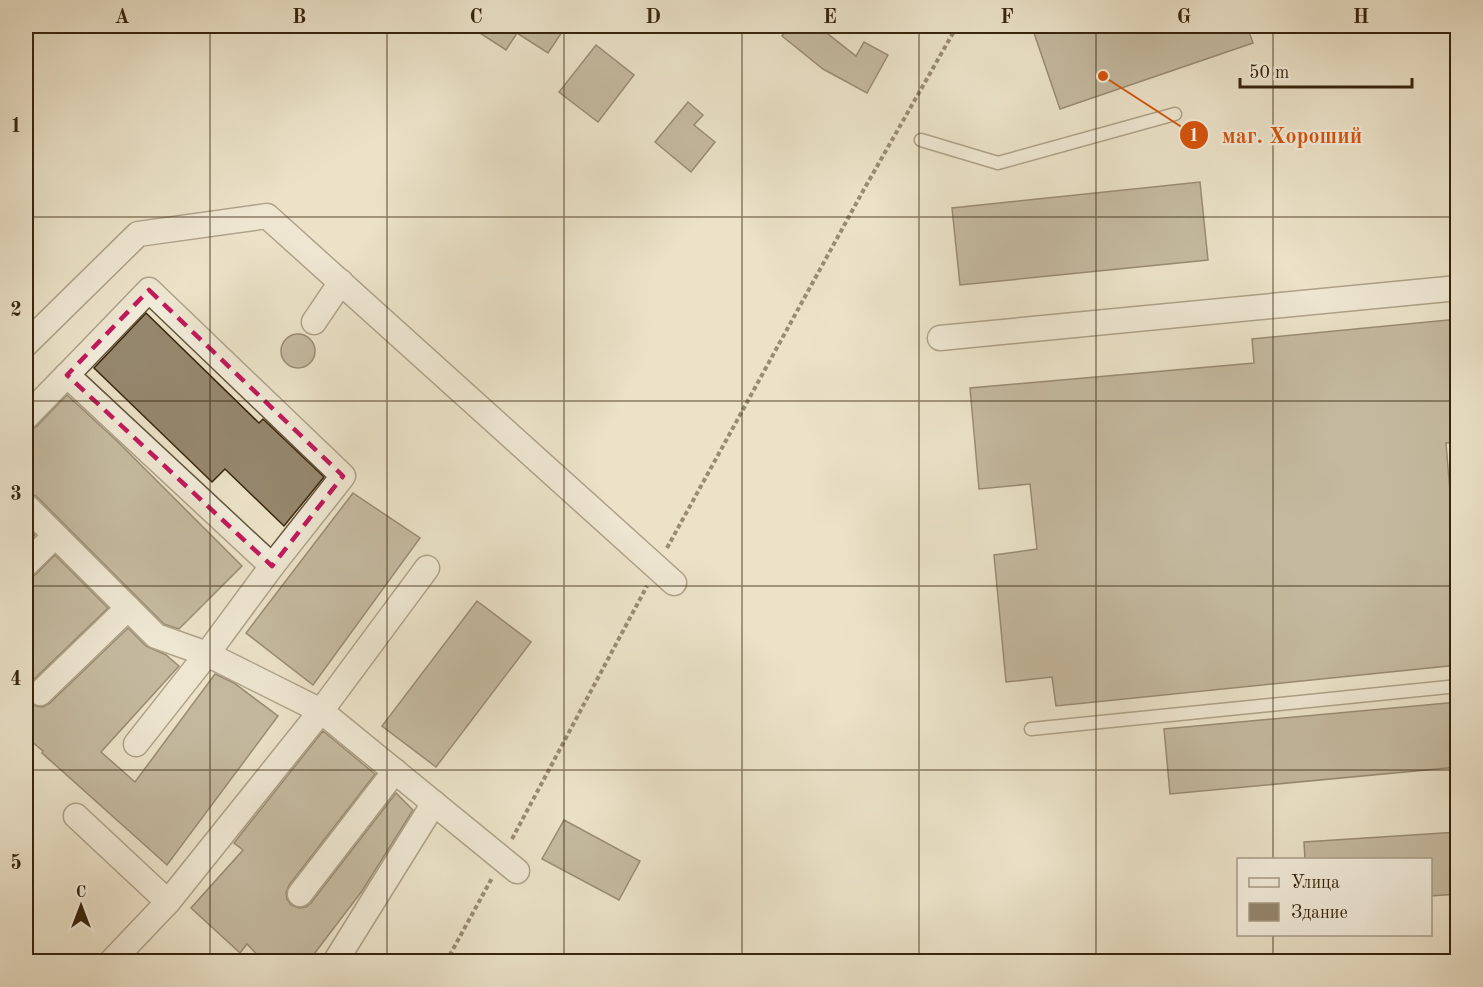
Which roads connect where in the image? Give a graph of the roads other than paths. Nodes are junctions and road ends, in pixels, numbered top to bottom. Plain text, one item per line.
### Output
1 (1174, 114) dead end
2 (921, 140) dead end
3 (341, 282) junction
4 (1458, 288) edge
5 (314, 322) dead end
6 (940, 338) dead end
7 (26, 344) edge
8 (68, 375) junction
9 (26, 417) edge
10 (26, 506) edge
11 (55, 536) junction
12 (26, 564) edge
13 (272, 566) junction
14 (427, 568) dead end
15 (665, 575) road end
16 (128, 608) junction
17 (207, 654) junction
18 (1458, 686) edge
19 (40, 693) dead end
20 (321, 711) junction
21 (1031, 729) dead end
22 (136, 744) dead end
23 (395, 771) junction
24 (434, 803) junction
25 (76, 816) dead end
26 (510, 865) road end
27 (300, 894) dead end
28 (168, 902) junction
29 (111, 962) edge
30 (335, 962) edge

1 - 2 lane
3 - 5 street
3 - 7 street
3 - 15 street
4 - 6 street
8 - 9 street
8 - 13 street
8 - 13 street
10 - 11 street
11 - 12 street
11 - 16 street
13 - 17 street
14 - 20 street
16 - 17 street
16 - 19 street
17 - 20 street
17 - 22 street
18 - 21 lane
20 - 23 street
20 - 28 street
23 - 24 street
23 - 27 street
24 - 26 street
24 - 30 street
25 - 28 street
28 - 29 street

